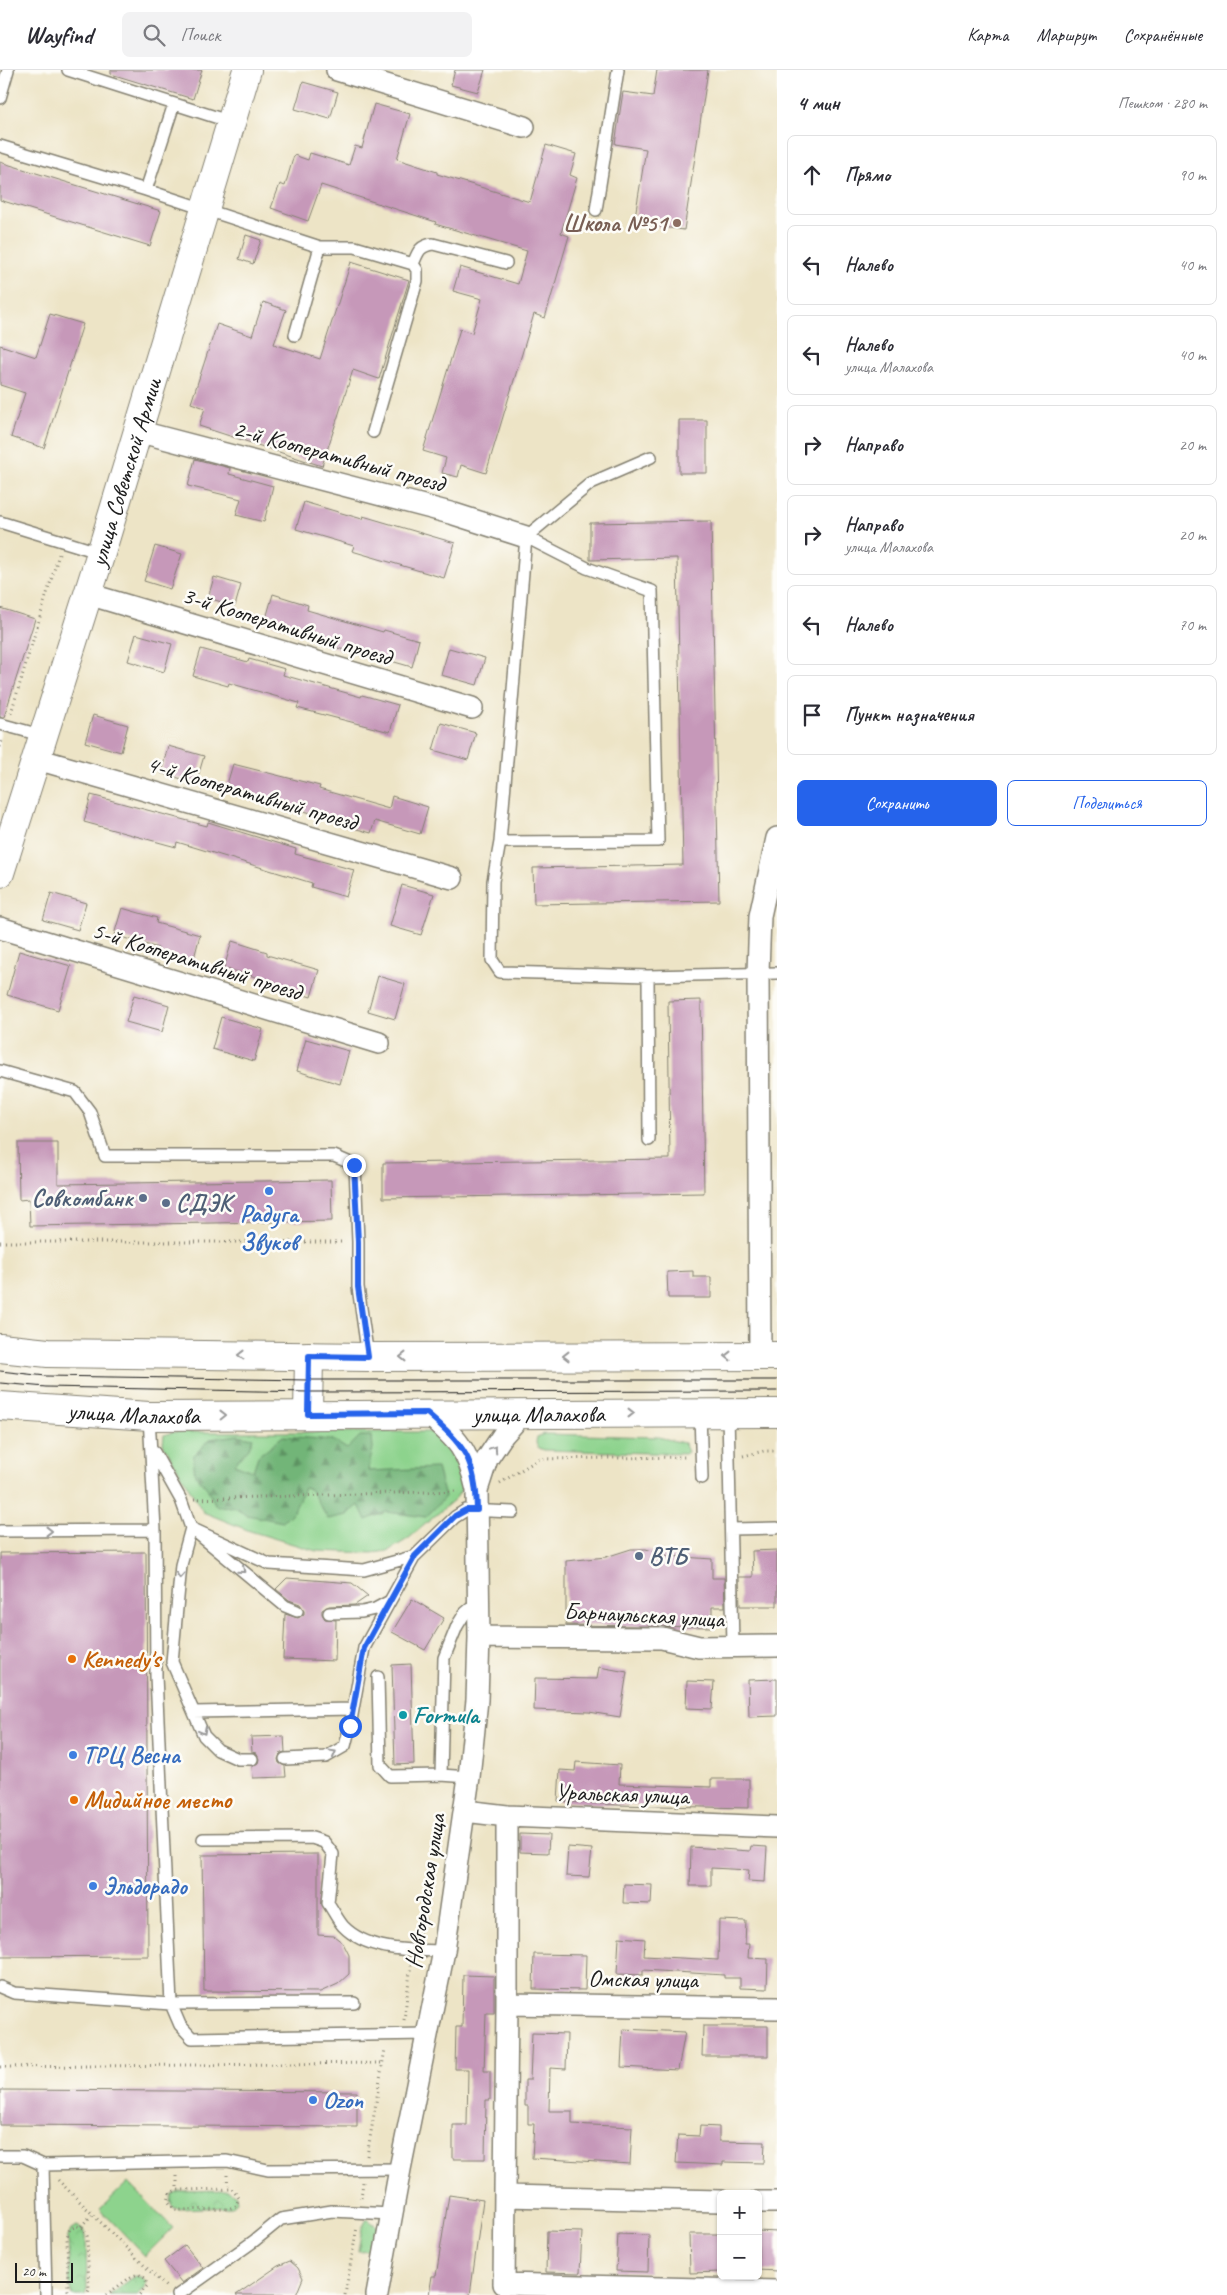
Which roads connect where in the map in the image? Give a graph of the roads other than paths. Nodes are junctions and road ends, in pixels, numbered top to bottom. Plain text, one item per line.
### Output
1 (8, 70) edge
2 (68, 70) edge
3 (247, 70) edge
4 (337, 70) edge
5 (618, 70) edge
6 (0, 98) edge
7 (174, 104) junction
8 (231, 122) junction
9 (524, 127) dead end
10 (0, 146) edge
11 (146, 190) junction
12 (205, 210) junction
13 (596, 210) dead end
14 (320, 247) junction
15 (506, 263) dead end
16 (413, 264) junction
17 (295, 334) dead end
18 (137, 431) junction
19 (373, 432) dead end
20 (651, 457) dead end
21 (0, 522) edge
22 (526, 537) junction
23 (101, 553) junction
24 (88, 594) junction
25 (472, 708) dead end
26 (3, 725) edge
27 (41, 748) junction
28 (500, 842) junction
29 (777, 844) edge
30 (0, 874) edge
31 (452, 878) dead end
32 (0, 928) edge
33 (768, 973) edge
34 (648, 976) junction
35 (379, 1043) dead end
36 (0, 1071) edge
37 (649, 1140) dead end
38 (0, 1348) edge
39 (309, 1356) junction
40 (769, 1356) edge
41 (368, 1357) junction
42 (0, 1406) edge
43 (427, 1413) junction
44 (700, 1413) junction
45 (728, 1413) junction
46 (777, 1413) edge
47 (308, 1414) junction
48 (523, 1414) junction
49 (149, 1416) junction
50 (152, 1448) junction
51 (702, 1478) dead end
52 (478, 1494) junction
53 (513, 1512) dead end
54 (191, 1528) junction
55 (777, 1528) edge
56 (731, 1529) junction
57 (155, 1530) junction
58 (0, 1531) edge
59 (415, 1556) junction
60 (390, 1601) junction
61 (478, 1602) junction
62 (297, 1611) dead end
63 (329, 1613) dead end
64 (479, 1637) junction
65 (733, 1646) junction
66 (777, 1646) edge
67 (378, 1677) dead end
68 (353, 1709) junction
69 (194, 1712) junction
70 (252, 1759) dead end
71 (285, 1759) dead end
72 (441, 1775) junction
73 (469, 1777) junction
74 (465, 1811) junction
75 (507, 1816) junction
76 (777, 1827) edge
77 (203, 1839) dead end
78 (444, 1951) junction
79 (0, 1987) edge
80 (354, 2003) dead end
81 (172, 2004) junction
82 (508, 2004) junction
83 (777, 2008) edge
84 (427, 2034) junction
85 (0, 2156) edge
86 (43, 2165) junction
87 (400, 2169) junction
88 (506, 2196) junction
89 (717, 2201) edge
90 (762, 2202) edge
91 (777, 2202) edge
92 (391, 2214) junction
93 (777, 2291) edge
94 (46, 2295) edge
95 (178, 2295) edge
96 (378, 2295) edge

1 - 6 lane
2 - 7 lane
3 - 8 main road, улица Советской Армии
4 - 9 street
5 - 13 lane
7 - 8 lane
7 - 11 lane
8 - 12 main road, улица Советской Армии
10 - 11 lane
11 - 12 lane
12 - 14 lane
12 - 18 main road, улица Советской Армии
14 - 16 lane
14 - 17 lane
15 - 16 lane
16 - 19 lane
18 - 22 street, 2-й Кооперативный проезд
18 - 23 main road, улица Советской Армии
20 - 22 lane
21 - 23 lane
22 - 28 lane
22 - 28 lane
23 - 24 main road, улица Советской Армии
24 - 25 street, 3-й Кооперативный проезд
24 - 27 main road, улица Советской Армии
26 - 27 lane
27 - 30 main road, улица Советской Армии
27 - 31 street, 4-й Кооперативный проезд
28 - 34 lane
29 - 33 street
32 - 35 street, 5-й Кооперативный проезд
33 - 34 lane
33 - 40 street
34 - 37 lane
36 - 41 lane
39 -> 38 main road
39 - 41 main road
39 - 47 main road
40 -> 41 main road
42 - 49 main road, улица Малахова
43 - 47 main road, улица Малахова
43 - 48 main road, улица Малахова
43 - 52 street
44 - 45 main road, улица Малахова
48 -> 44 main road, улица Малахова
44 - 51 lane
45 - 46 main road, улица Малахова
45 - 56 lane
49 -> 47 main road, улица Малахова
52 -> 48 street
49 - 50 lane
50 - 54 lane
50 - 57 lane
52 - 53 lane
52 - 59 lane
52 - 61 street, Новгородская улица
54 - 59 lane
54 -> 62 lane
54 -> 69 lane
55 - 56 lane
56 - 65 lane
58 -> 57 lane
57 - 81 lane
59 - 60 lane
60 - 63 lane
60 - 68 lane
61 - 64 street, Новгородская улица
61 - 72 lane
64 - 65 street, Барнаульская улица
64 - 73 street, Новгородская улица
65 - 66 street, Барнаульская улица
67 - 72 lane
68 - 69 lane
71 -> 68 lane
69 -> 70 lane
72 - 73 lane
73 - 74 street, Новгородская улица
74 - 75 street, Уральская улица
74 - 78 street, Новгородская улица
75 - 76 street, Уральская улица
75 - 82 street
77 - 78 lane
78 - 84 street, Новгородская улица
79 - 81 lane
80 - 81 lane
81 - 84 lane
82 - 83 street, Омская улица
82 - 88 street
84 - 87 street, Новгородская улица
85 - 86 lane
86 - 87 lane
86 - 94 lane
87 - 92 street, Новгородская улица
88 - 89 street
88 - 93 street
90 - 91 street
92 - 95 lane
92 - 96 street, Новгородская улица

